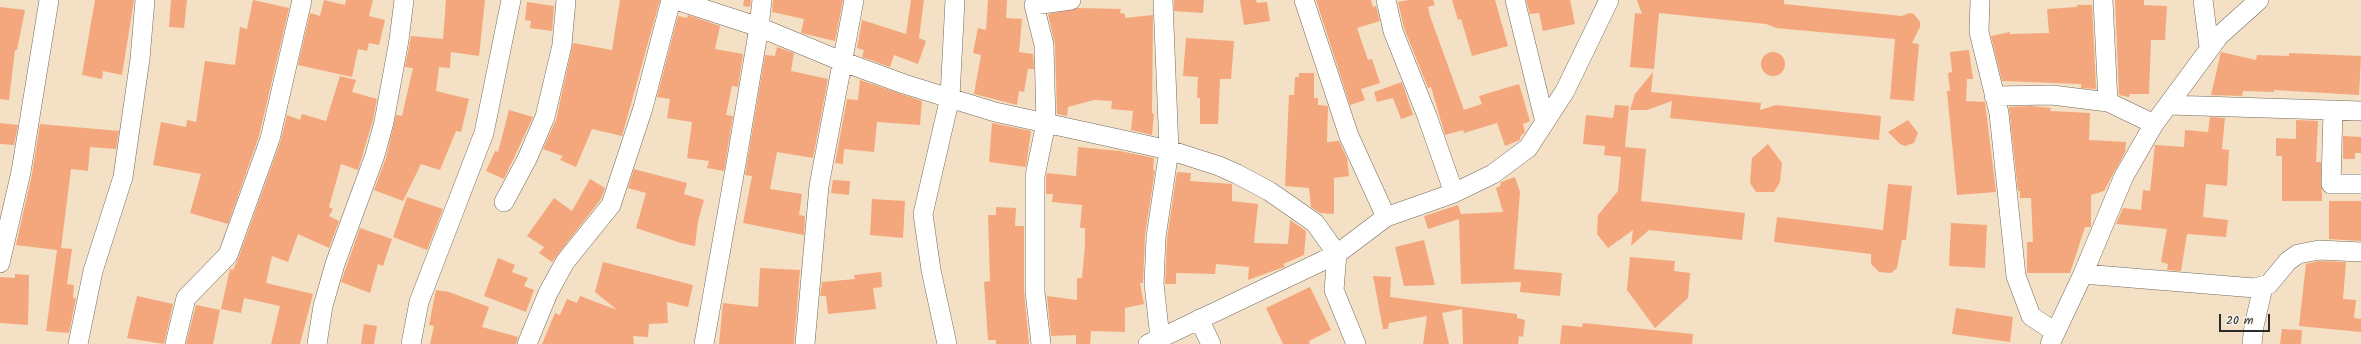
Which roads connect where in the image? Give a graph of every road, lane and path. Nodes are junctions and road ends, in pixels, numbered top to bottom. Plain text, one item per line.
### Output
1 (50, 0) edge
2 (145, 0) edge
3 (302, 0) edge
4 (404, 0) edge
5 (510, 0) edge
6 (566, 0) edge
7 (671, 0) edge
8 (676, 0) edge
9 (762, 0) edge
10 (854, 0) edge
11 (956, 0) edge
12 (1071, 0) edge
13 (1163, 0) edge
14 (1304, 0) edge
15 (1386, 0) edge
16 (1515, 0) edge
17 (1609, 0) edge
18 (1980, 0) edge
19 (2103, 0) edge
20 (2203, 0) edge
21 (2259, 0) edge
22 (759, 27) junction
23 (2209, 47) junction
24 (841, 61) junction
25 (1994, 96) junction
26 (950, 97) junction
27 (2108, 102) junction
28 (2169, 106) junction
29 (2333, 110) junction
30 (2361, 110) edge
31 (1545, 122) junction
32 (1046, 123) junction
33 (2154, 124) junction
34 (1169, 150) junction
35 (2361, 184) edge
36 (1454, 193) junction
37 (504, 202) dead end
38 (1386, 217) junction
39 (2361, 252) edge
40 (1338, 254) junction
41 (0, 262) edge
42 (2083, 274) junction
43 (2263, 287) junction
44 (1199, 319) junction
45 (2053, 338) edge
46 (1154, 341) edge
47 (78, 344) edge
48 (175, 344) edge
49 (317, 344) edge
50 (411, 344) edge
51 (526, 344) edge
52 (704, 344) edge
53 (805, 344) edge
54 (947, 344) edge
55 (1041, 344) edge
56 (1211, 344) edge
57 (1356, 344) edge
58 (2252, 344) edge

1 - 41 street
2 - 47 street
3 - 48 street
4 - 49 street
5 - 50 street
6 - 37 street
7 - 51 street
8 - 22 street
9 - 22 street
10 - 24 street
11 - 26 street
12 - 32 street
13 - 34 street
14 - 38 street
15 - 36 street
16 - 31 street
17 - 31 street
18 - 25 street
19 - 27 street
20 - 23 street
21 - 23 street
22 - 24 street
22 - 52 street
23 - 28 street
24 - 26 street
24 - 53 street
25 - 27 street
25 - 45 street
26 - 32 street
26 - 54 street
27 - 33 street
28 - 29 street
28 - 33 street
29 - 30 street
29 - 35 street
31 - 36 street
32 - 34 street
32 - 55 street
33 - 42 street
34 - 40 street
34 - 46 street
36 - 38 street
38 - 40 street
39 - 43 street
40 - 44 street
40 - 57 street
42 - 43 street
42 - 45 street
43 - 58 street
44 - 46 street
44 - 56 street

